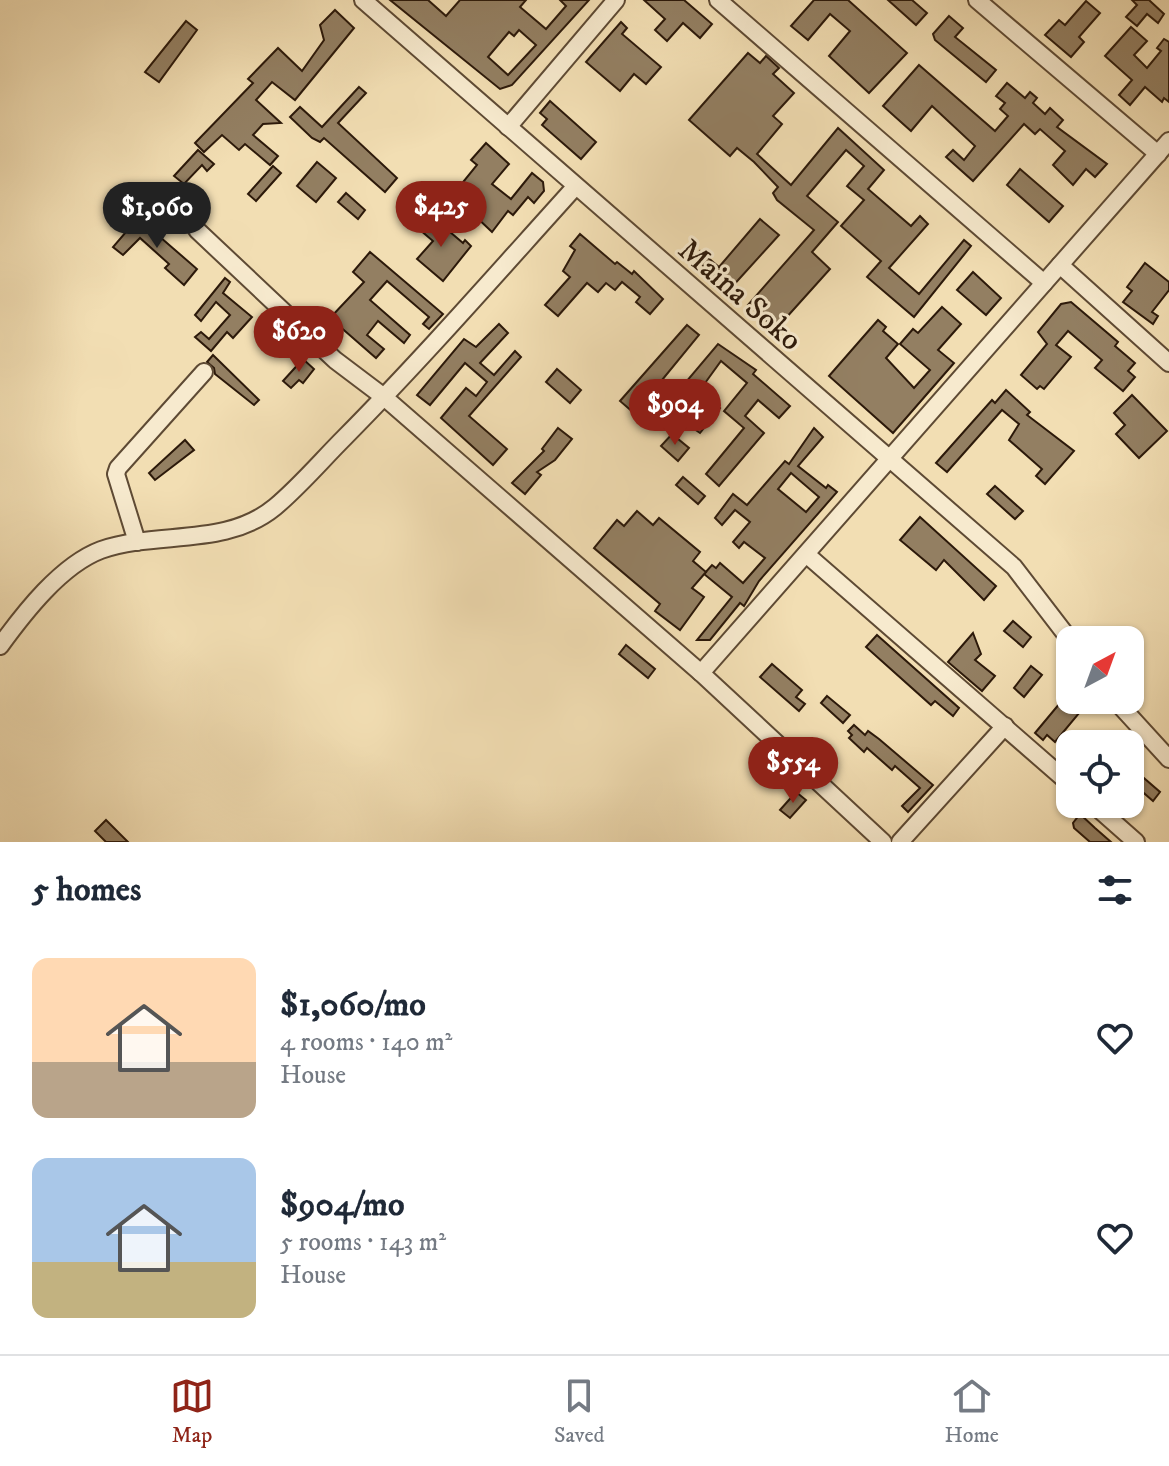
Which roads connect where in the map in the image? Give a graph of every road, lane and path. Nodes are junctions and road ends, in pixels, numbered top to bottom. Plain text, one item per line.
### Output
1 (363, 0) edge
2 (616, 0) edge
3 (718, 0) edge
4 (977, 0) edge
5 (508, 127) junction
6 (1164, 147) edge
7 (575, 187) junction
8 (197, 230) dead end
9 (1060, 265) junction
10 (1044, 283) junction
11 (1169, 363) edge
12 (204, 372) dead end
13 (384, 397) junction
14 (889, 459) junction
15 (137, 542) junction
16 (806, 554) junction
17 (1059, 626) edge
18 (0, 646) edge
19 (701, 673) junction
20 (1128, 714) edge
21 (1005, 726) junction
22 (1169, 759) edge
23 (1056, 772) edge
24 (1109, 818) edge
25 (883, 842) edge
26 (900, 842) edge
27 (1136, 842) edge

1 - 5 street, Maina Soko
2 - 5 street
3 - 10 street
4 - 6 street
5 - 7 street, Maina Soko
6 - 9 street
7 - 13 street
7 - 14 street, Maina Soko
8 - 13 street
9 - 10 street
9 - 11 street
10 - 14 street
12 - 15 street
13 - 15 street
13 - 19 street
14 - 16 street
14 - 17 street, Maina Soko
15 - 18 street
16 - 19 street
16 - 21 street
19 - 25 street
20 - 22 street
21 - 23 street
21 - 26 street
24 - 27 street

